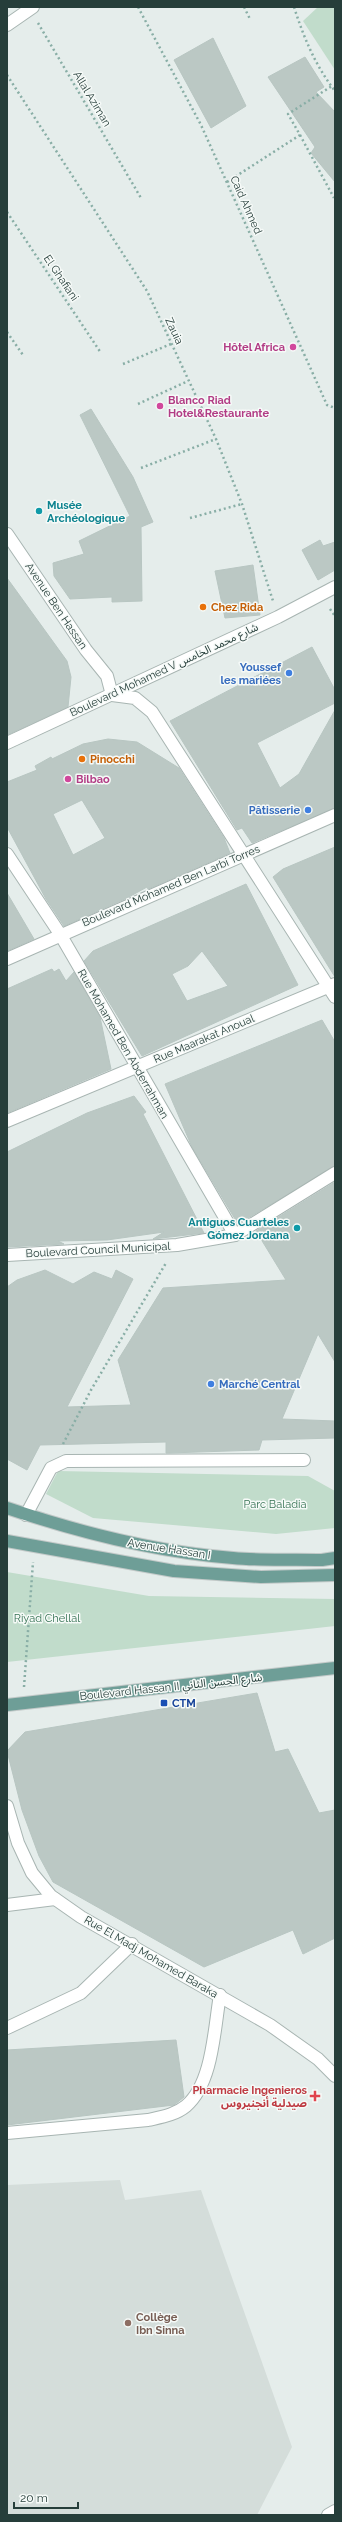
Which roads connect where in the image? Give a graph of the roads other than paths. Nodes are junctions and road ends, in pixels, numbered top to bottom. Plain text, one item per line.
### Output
1 (31, 8) edge
2 (7, 25) edge
3 (9, 538) edge
4 (335, 587) edge
5 (112, 695) junction
6 (7, 743) edge
7 (335, 815) edge
8 (7, 854) edge
9 (244, 854) junction
10 (60, 934) junction
11 (7, 959) edge
12 (332, 985) edge
13 (335, 997) edge
14 (136, 1068) junction
15 (7, 1122) edge
16 (335, 1173) edge
17 (235, 1235) junction
18 (7, 1255) edge
19 (304, 1460) dead end
20 (7, 1508) edge
21 (26, 1515) junction
22 (7, 1541) edge
23 (335, 1558) edge
24 (335, 1575) edge
25 (335, 1668) edge
26 (7, 1705) edge
27 (7, 1806) edge
28 (55, 1899) junction
29 (7, 1905) edge
30 (132, 1944) junction
31 (220, 1995) junction
32 (7, 2028) edge
33 (335, 2076) edge
34 (7, 2133) edge
35 (335, 2511) edge
36 (328, 2515) edge

1 - 2 street
3 - 5 street, Avenue Ben Hassan
4 - 5 street, Boulevard Mohamed V شارع محمد الخامس
5 - 6 street, Boulevard Mohamed V شارع محمد الخامس
5 - 9 street
7 - 9 street, Boulevard Mohamed Ben Larbi Torres
8 - 10 street, Rue Mohamed Ben Abderrahman
9 - 10 street, Boulevard Mohamed Ben Larbi Torres
9 - 12 street
10 - 11 street, Boulevard Mohamed Ben Larbi Torres
10 - 14 street, Rue Mohamed Ben Abderrahman
12 - 13 street
12 - 14 street, Rue Maarakat Anoual
14 - 15 street, Rue Maarakat Anoual
14 - 17 street, Rue Mohamed Ben Abderrahman
16 - 17 street
17 - 18 street, Boulevard Council Municipal
19 - 21 street
20 - 21 main road, Avenue Hassan I
21 - 23 main road, Avenue Hassan I
22 - 24 main road, Avenue Hassan I
25 - 26 main road, Boulevard Hassan II شارع الحسن الثاني
27 - 28 street, Rue El Madj Mohamed Baraka
28 - 29 street
28 - 30 street, Rue El Madj Mohamed Baraka
30 - 31 street, Rue El Madj Mohamed Baraka
30 - 32 street
31 - 33 street, Rue El Madj Mohamed Baraka
31 - 34 street
35 - 36 street

